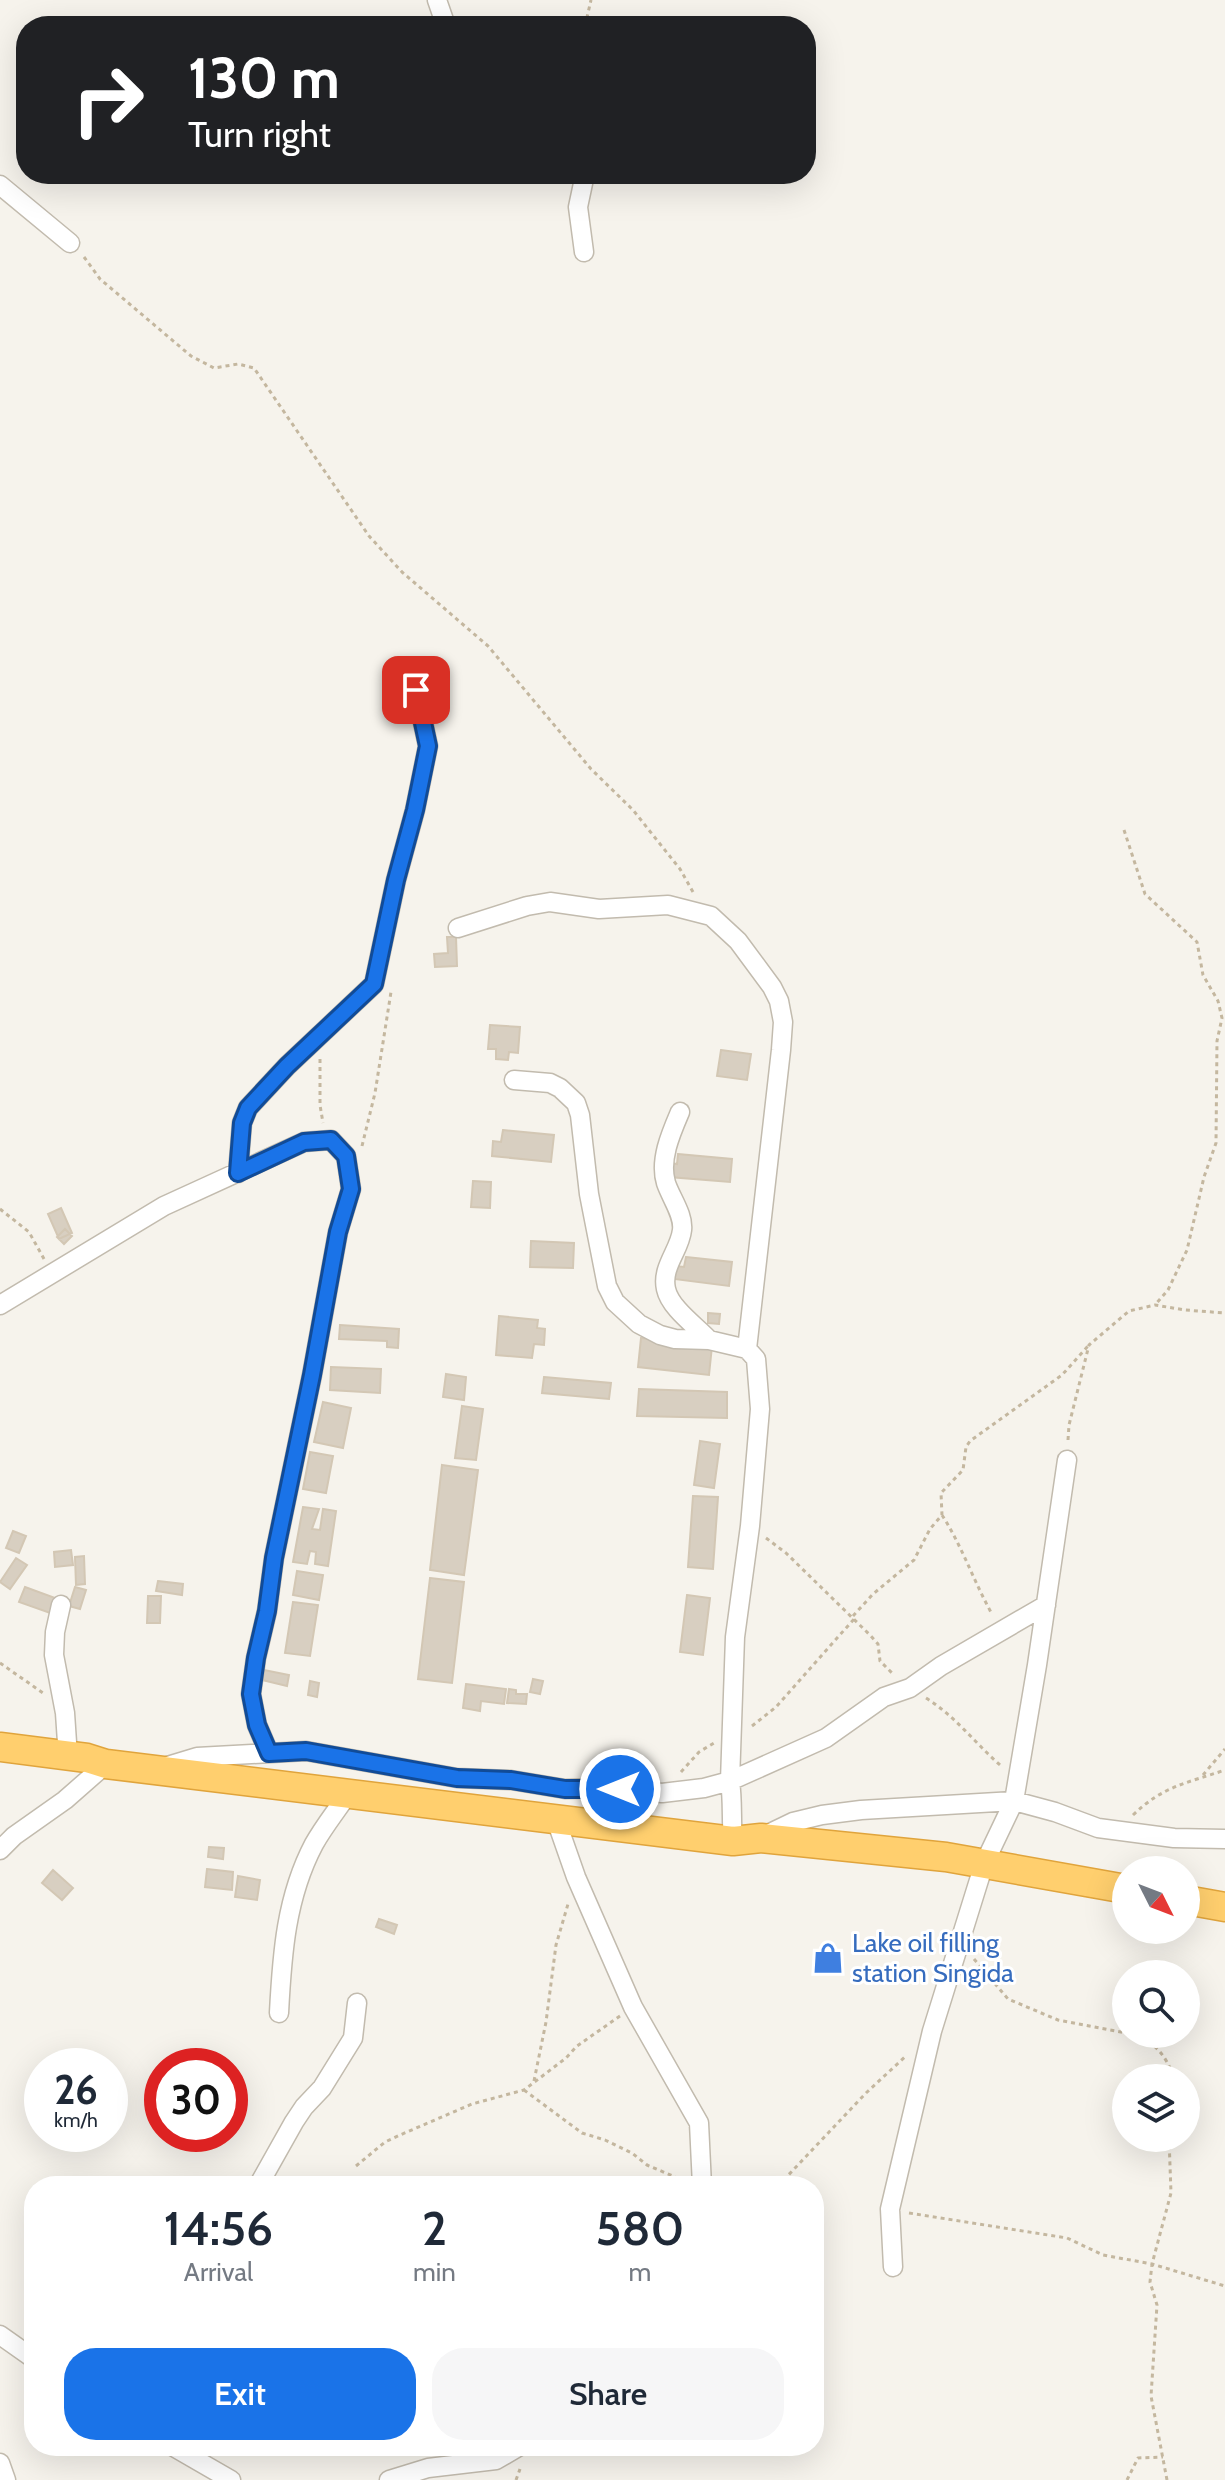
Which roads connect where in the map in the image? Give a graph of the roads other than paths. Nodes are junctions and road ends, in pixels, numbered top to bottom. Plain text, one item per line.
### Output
1 (583, 184) edge
2 (0, 185) edge
3 (70, 243) road end
4 (584, 252) dead end
5 (416, 690) dead end
6 (458, 928) dead end
7 (514, 1080) dead end
8 (680, 1112) dead end
9 (238, 1173) junction
10 (0, 1305) edge
11 (709, 1340) junction
12 (747, 1349) junction
13 (1067, 1460) road end
14 (61, 1605) dead end
15 (1046, 1605) junction
16 (0, 1747) edge
17 (269, 1753) junction
18 (68, 1757) junction
19 (106, 1764) junction
20 (157, 1770) junction
21 (730, 1781) junction
22 (349, 1792) junction
23 (1014, 1801) junction
24 (555, 1817) junction
25 (747, 1839) junction
26 (1225, 1839) edge
27 (0, 1850) edge
28 (984, 1864) junction
29 (1112, 1887) edge
30 (1200, 1903) edge
31 (1225, 1907) edge
32 (357, 2003) dead end
33 (279, 2013) dead end
34 (264, 2176) edge
35 (695, 2176) edge
36 (893, 2267) dead end
37 (0, 2335) edge
38 (24, 2352) edge
39 (189, 2456) edge
40 (503, 2456) edge
41 (0, 2463) edge
42 (6, 2480) edge
43 (231, 2480) edge
44 (389, 2480) edge

1 - 4 street
2 - 3 street
5 - 9 street
6 - 12 street
7 - 11 street
8 - 11 street
9 - 10 street
9 - 17 street
11 - 12 street
12 - 21 street
13 - 15 street
14 - 18 street
15 - 21 street
15 - 23 street
16 - 18 highway
17 - 20 street
17 - 21 street
18 - 19 highway
19 - 20 highway
19 - 27 street
20 - 22 highway
21 - 25 street
22 - 24 highway
22 - 33 street
23 - 25 street
23 - 26 street
23 - 28 street
24 - 25 highway
24 - 35 street
25 - 28 highway
28 - 29 highway
28 - 36 street
30 - 31 highway
32 - 34 street
37 - 38 street
39 - 43 street
40 - 44 street
41 - 42 street

